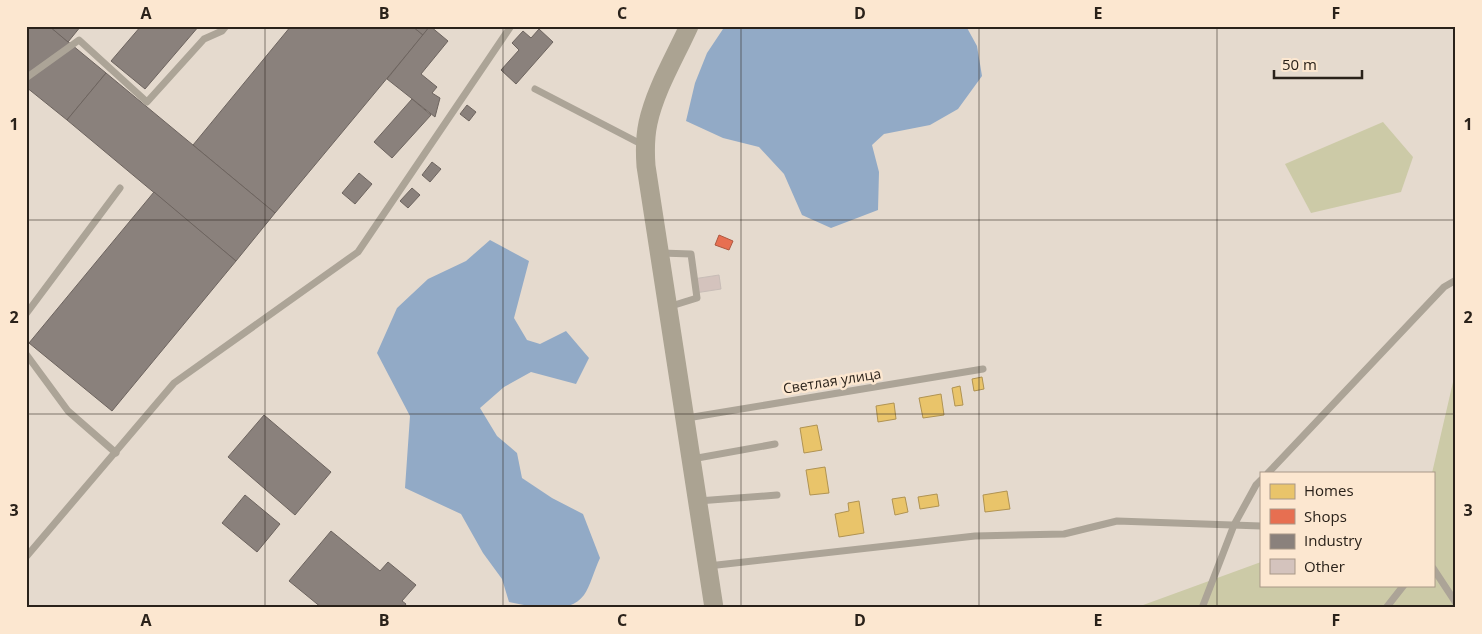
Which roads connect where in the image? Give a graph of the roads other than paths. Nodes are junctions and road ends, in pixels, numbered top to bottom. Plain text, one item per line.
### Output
1 (226, 26) edge
2 (511, 26) edge
3 (690, 26) edge
4 (26, 78) edge
5 (534, 89) dead end
6 (645, 146) junction
7 (120, 188) dead end
8 (659, 253) junction
9 (1456, 280) edge
10 (668, 308) junction
11 (26, 314) edge
12 (26, 354) edge
13 (983, 370) dead end
14 (685, 418) junction
15 (775, 444) dead end
16 (116, 453) junction
17 (691, 459) junction
18 (1269, 472) edge
19 (1260, 481) edge
20 (777, 495) dead end
21 (698, 501) junction
22 (1234, 525) junction
23 (1260, 526) edge
24 (26, 557) edge
25 (708, 566) junction
26 (1434, 570) edge
27 (1403, 586) edge
28 (1456, 603) edge
29 (714, 608) edge
30 (1202, 608) edge
31 (1386, 608) edge

1 - 4 lane
2 - 16 lane
3 - 6 main road
5 - 6 lane
6 - 8 main road
7 - 11 lane
8 - 10 main road
8 - 10 lane
9 - 18 lane
10 - 14 main road
12 - 16 lane
13 - 14 lane, Светлая улица
14 - 17 main road
15 - 17 lane
16 - 24 lane
17 - 21 main road
19 - 22 lane
20 - 21 lane
21 - 25 main road
22 - 23 lane
22 - 25 lane
22 - 30 lane
25 - 29 main road
26 - 28 lane
27 - 31 lane

